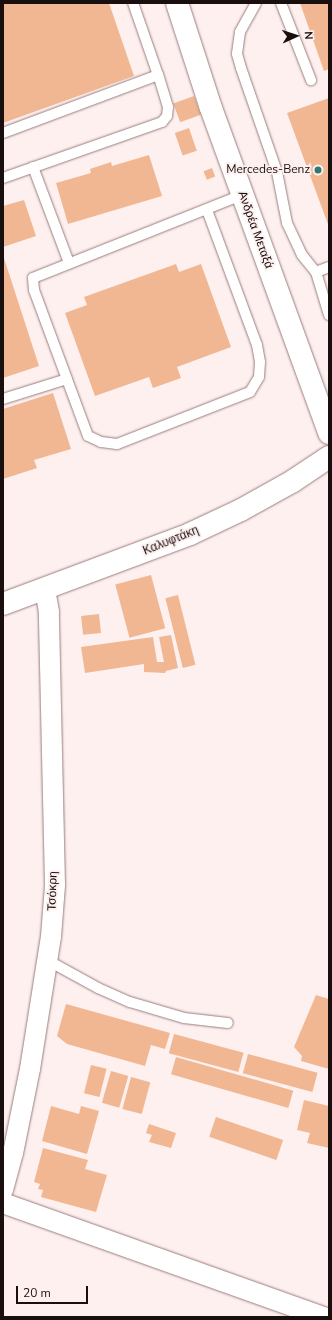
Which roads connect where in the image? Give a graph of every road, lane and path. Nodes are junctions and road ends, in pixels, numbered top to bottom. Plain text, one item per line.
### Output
1 (133, 3) edge
2 (176, 3) edge
3 (256, 3) edge
4 (281, 3) edge
5 (158, 75) junction
6 (311, 80) dead end
7 (3, 133) edge
8 (33, 168) junction
9 (3, 178) edge
10 (242, 195) junction
11 (207, 210) junction
12 (69, 263) junction
13 (329, 267) edge
14 (316, 272) junction
15 (329, 315) edge
16 (67, 379) junction
17 (3, 399) edge
18 (329, 433) edge
19 (329, 457) edge
20 (45, 589) junction
21 (3, 604) edge
22 (47, 960) junction
23 (228, 1022) dead end
24 (3, 1190) edge
25 (3, 1203) edge
26 (324, 1317) edge

1 - 5 lane
2 - 10 street, Ανδρέα Μεταξά
3 - 14 lane
4 - 6 lane
5 - 7 lane
5 - 8 lane
8 - 9 lane
8 - 12 lane
10 - 11 lane
10 - 18 street, Ανδρέα Μεταξά
11 - 12 lane
11 - 16 lane
12 - 16 lane
13 - 14 lane
14 - 15 lane
16 - 17 lane
19 - 20 street, Καλυφτάκη
20 - 21 street, Καλυφτάκη
20 - 22 street, Τσόκρη
22 - 23 lane
22 - 24 street, Τσόκρη
25 - 26 street

